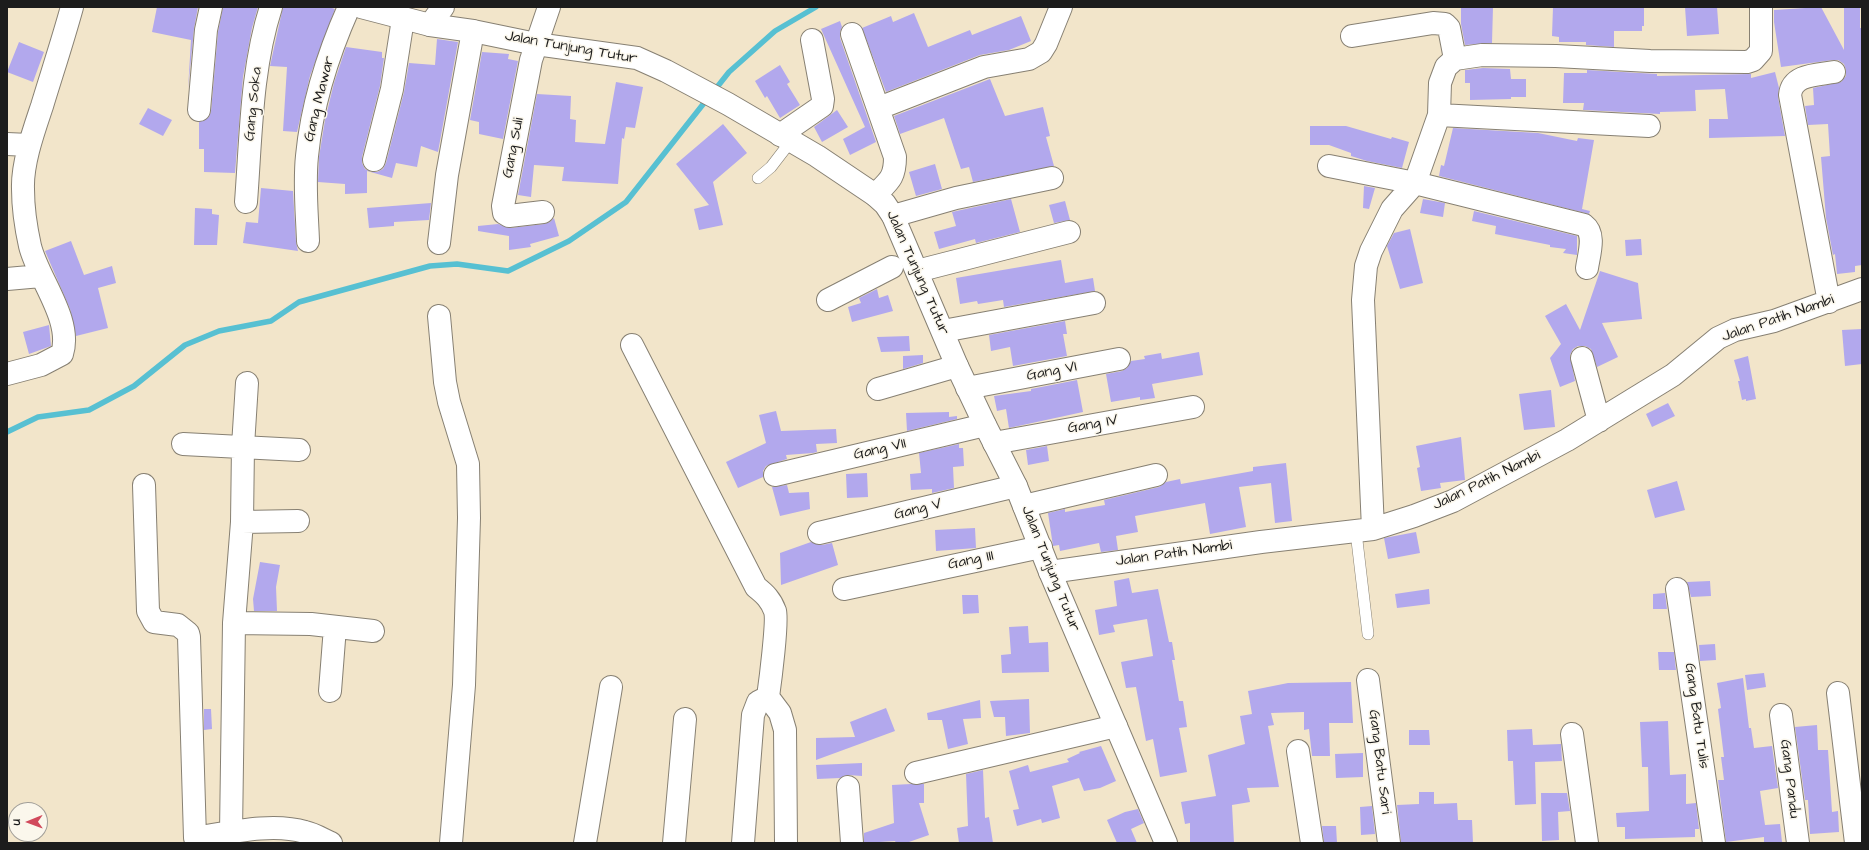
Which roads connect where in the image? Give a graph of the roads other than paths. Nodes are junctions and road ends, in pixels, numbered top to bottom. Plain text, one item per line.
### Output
1 (72, 7) edge
2 (210, 7) edge
3 (271, 7) edge
4 (349, 7) edge
5 (361, 7) edge
6 (443, 7) edge
7 (549, 7) edge
8 (1061, 7) edge
9 (1761, 7) edge
10 (403, 19) junction
11 (430, 25) junction
12 (473, 31) junction
13 (852, 34) dead end
14 (1352, 36) dead end
15 (812, 40) dead end
16 (536, 44) junction
17 (1455, 59) junction
18 (1834, 72) dead end
19 (879, 108) junction
20 (199, 110) dead end
21 (1439, 115) junction
22 (1649, 126) dead end
23 (786, 138) junction
24 (7, 144) edge
25 (29, 145) junction
26 (374, 160) dead end
27 (1329, 166) dead end
28 (758, 178) dead end
29 (1052, 178) dead end
30 (15, 181) edge
31 (1415, 183) junction
32 (875, 195) junction
33 (246, 202) dead end
34 (542, 212) dead end
35 (893, 216) junction
36 (1069, 232) dead end
37 (308, 241) dead end
38 (439, 243) dead end
39 (892, 267) dead end
40 (1587, 268) dead end
41 (917, 271) junction
42 (41, 276) junction
43 (7, 279) edge
44 (1862, 289) edge
45 (828, 300) dead end
46 (1829, 302) junction
47 (1094, 303) dead end
48 (439, 316) dead end
49 (943, 331) junction
50 (632, 345) dead end
51 (1582, 358) dead end
52 (1119, 359) dead end
53 (957, 366) junction
54 (7, 374) edge
55 (246, 384) dead end
56 (977, 386) junction
57 (878, 389) dead end
58 (1193, 407) dead end
59 (1599, 421) junction
60 (989, 434) junction
61 (183, 444) dead end
62 (243, 446) junction
63 (299, 450) dead end
64 (775, 475) dead end
65 (1156, 475) dead end
66 (144, 485) dead end
67 (1016, 486) junction
68 (1024, 506) junction
69 (242, 522) junction
70 (298, 522) dead end
71 (1364, 530) junction
72 (819, 533) dead end
73 (1041, 547) junction
74 (1050, 572) junction
75 (844, 589) dead end
76 (1677, 589) dead end
77 (234, 623) junction
78 (334, 627) junction
79 (373, 631) dead end
80 (1368, 634) dead end
81 (1368, 680) dead end
82 (611, 686) dead end
83 (330, 691) dead end
84 (1838, 693) dead end
85 (768, 697) junction
86 (1781, 715) dead end
87 (685, 719) dead end
88 (1116, 726) junction
89 (1572, 734) dead end
90 (1298, 751) dead end
91 (916, 773) dead end
92 (848, 787) dead end
93 (231, 832) junction
94 (330, 843) edge
95 (451, 843) edge
96 (585, 843) edge
97 (674, 843) edge
98 (744, 843) edge
99 (786, 843) edge
100 (852, 843) edge
101 (1166, 843) edge
102 (1312, 843) edge
103 (1389, 843) edge
104 (1587, 843) edge
105 (1714, 843) edge
106 (1798, 843) edge
107 (1856, 843) edge

1 - 25 street
2 - 20 street
3 - 33 street, Gang Soka
4 - 37 street, Gang Mawar
5 - 10 street, Jalan Tunjung Tutur
6 - 11 street
7 - 16 street
8 - 19 street
9 - 17 street
10 - 11 street, Jalan Tunjung Tutur
10 - 26 street
11 - 12 street, Jalan Tunjung Tutur
12 - 16 street, Jalan Tunjung Tutur
12 - 38 street
13 - 19 street
14 - 17 street
15 - 23 street
16 - 23 street, Jalan Tunjung Tutur
16 - 34 street, Gang Suli
17 - 21 street
18 - 46 street
19 - 32 street
21 - 22 street
21 - 31 street
23 - 28 lane
23 - 32 street, Jalan Tunjung Tutur
24 - 25 street
25 - 30 street
27 - 31 street
29 - 35 street
30 - 42 street
31 - 40 street
31 - 71 street
32 - 35 street, Jalan Tunjung Tutur
35 - 41 street, Jalan Tunjung Tutur
36 - 41 street
39 - 45 street
41 - 49 street, Jalan Tunjung Tutur
42 - 43 street
42 - 54 street
44 - 46 street, Jalan Patih Nambi
46 - 59 street, Jalan Patih Nambi
47 - 49 street
48 - 95 street
49 - 53 street, Jalan Tunjung Tutur
50 - 85 street
51 - 59 street
52 - 56 street, Gang VI
53 - 56 street, Jalan Tunjung Tutur
53 - 57 street
55 - 62 street
56 - 60 street, Jalan Tunjung Tutur
58 - 60 street, Gang IV
59 - 71 street, Jalan Patih Nambi
60 - 64 street, Gang VII
60 - 67 street, Jalan Tunjung Tutur
61 - 62 street
62 - 63 street
62 - 69 street
65 - 68 street
66 - 93 street
67 - 68 street, Jalan Tunjung Tutur
67 - 72 street, Gang V
68 - 73 street, Jalan Tunjung Tutur
69 - 70 street
69 - 77 street
71 - 74 street, Jalan Patih Nambi
71 - 80 lane
73 - 74 street, Jalan Tunjung Tutur
73 - 75 street, Gang III
74 - 88 street, Jalan Tunjung Tutur
76 - 105 street, Gang Batu Tulis
77 - 78 street
77 - 93 street
78 - 79 street
78 - 83 street
81 - 103 street, Gang Batu Sari
82 - 96 street
84 - 107 street
85 - 98 street
85 - 99 street
86 - 106 street, Gang Pandu
87 - 97 street
88 - 91 street
88 - 101 street, Jalan Tunjung Tutur
89 - 104 street
90 - 102 street
92 - 100 street
93 - 94 street

